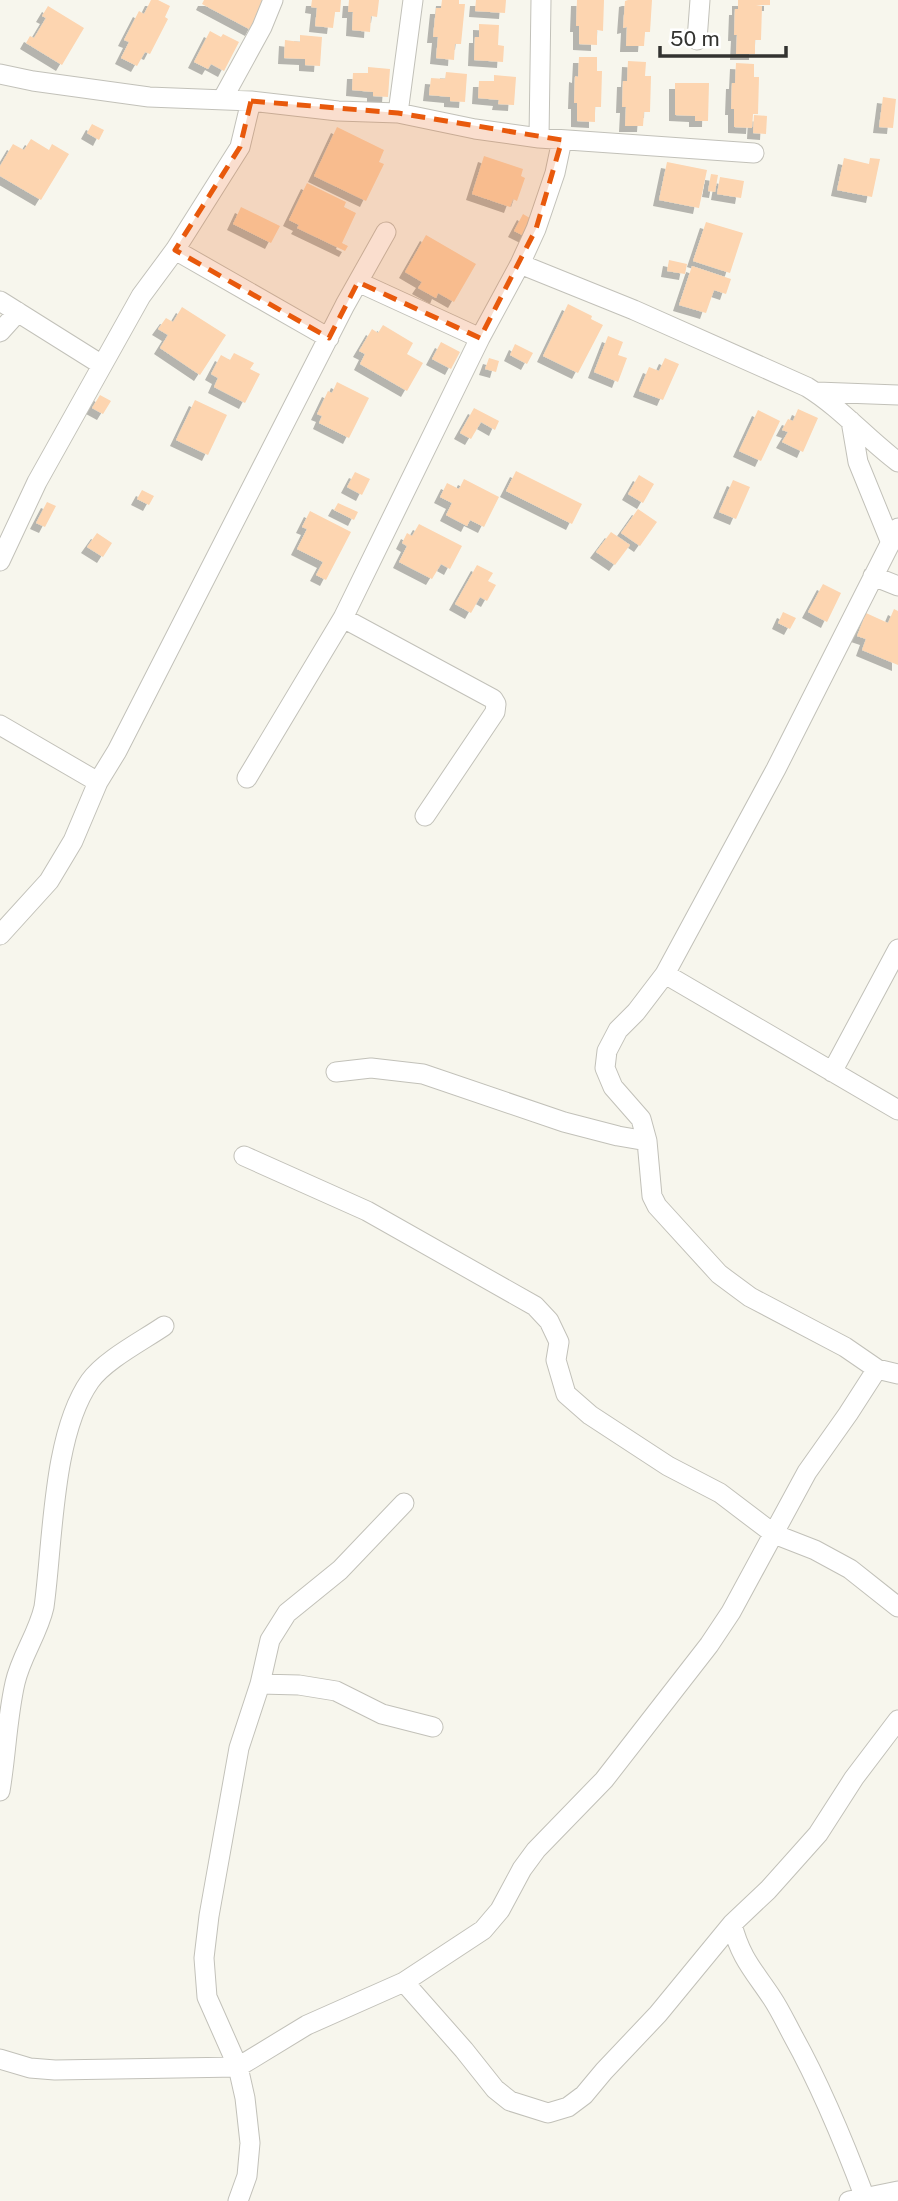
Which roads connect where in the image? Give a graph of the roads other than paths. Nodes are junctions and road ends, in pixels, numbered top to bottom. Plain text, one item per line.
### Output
1 (273, 0) edge
2 (413, 0) edge
3 (541, 0) edge
4 (700, 0) edge
5 (697, 40) dead end
6 (0, 74) edge
7 (222, 100) junction
8 (251, 101) junction
9 (398, 113) junction
10 (539, 138) junction
11 (562, 140) junction
12 (754, 153) dead end
13 (386, 232) dead end
14 (175, 250) junction
15 (520, 264) junction
16 (358, 282) junction
17 (0, 301) edge
18 (18, 312) junction
19 (0, 332) edge
20 (328, 338) junction
21 (480, 338) junction
22 (102, 365) junction
23 (816, 392) junction
24 (898, 395) edge
25 (851, 421) junction
26 (898, 462) edge
27 (894, 536) edge
28 (0, 561) edge
29 (873, 576) junction
30 (898, 586) edge
31 (343, 618) junction
32 (0, 725) edge
33 (247, 778) dead end
34 (99, 782) junction
35 (425, 816) dead end
36 (0, 935) edge
37 (898, 949) edge
38 (664, 974) junction
39 (336, 1072) dead end
40 (832, 1072) junction
41 (898, 1110) edge
42 (647, 1140) junction
43 (244, 1156) dead end
44 (163, 1326) dead end
45 (877, 1369) junction
46 (898, 1374) edge
47 (404, 1503) dead end
48 (774, 1534) junction
49 (898, 1607) edge
50 (260, 1684) junction
51 (898, 1720) edge
52 (433, 1727) dead end
53 (0, 1791) edge
54 (732, 1924) junction
55 (404, 1982) junction
56 (0, 2059) edge
57 (238, 2067) junction
58 (898, 2191) edge
59 (857, 2199) edge
60 (238, 2201) edge

1 - 7 street
2 - 9 street
3 - 10 street
4 - 5 street
6 - 7 street
7 - 8 street
8 - 9 street
8 - 14 street
9 - 10 street
10 - 11 street
11 - 12 street
11 - 15 street
13 - 16 street
14 - 20 street
14 - 22 street
15 - 21 street
15 - 23 street
16 - 20 street
16 - 21 street
17 - 18 street
18 - 19 street
18 - 22 street
20 - 34 street
21 - 31 street
22 - 28 street
23 - 24 street
23 - 25 street
25 - 26 street
25 - 27 street
27 - 29 street
29 - 30 street
29 - 38 street
31 - 33 street
31 - 35 street
32 - 34 street
34 - 36 street
37 - 40 street
38 - 40 street
38 - 42 street
39 - 42 street
40 - 41 street
42 - 45 street
43 - 48 street
44 - 53 street
45 - 46 street
45 - 48 street
47 - 50 street
48 - 49 street
48 - 55 street
50 - 52 street
50 - 57 street
51 - 54 street
54 - 55 street
54 - 59 street
55 - 57 street
56 - 57 street
57 - 60 street
58 - 59 street

